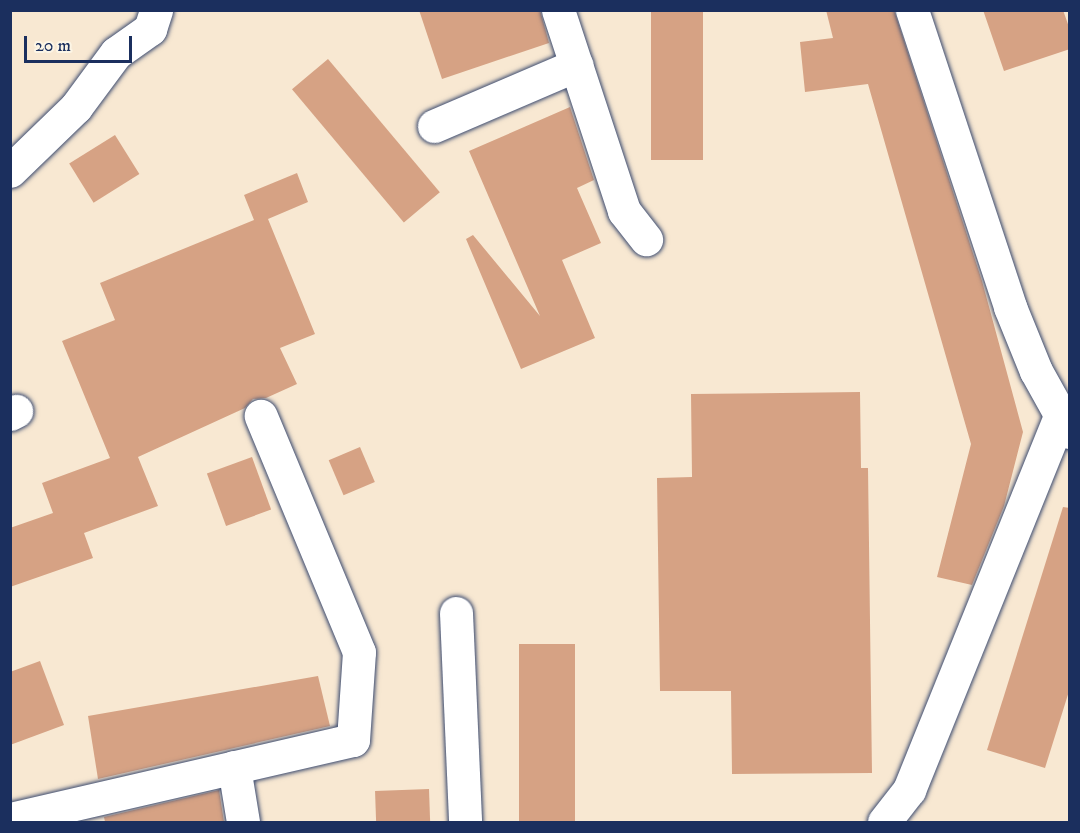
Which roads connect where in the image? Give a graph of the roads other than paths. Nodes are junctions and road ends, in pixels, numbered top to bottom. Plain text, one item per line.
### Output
1 (156, 10) edge
2 (558, 10) edge
3 (912, 10) edge
4 (576, 65) junction
5 (434, 126) dead end
6 (10, 171) edge
7 (646, 239) dead end
8 (261, 416) dead end
9 (1065, 424) edge
10 (456, 613) dead end
11 (234, 767) junction
12 (10, 819) edge
13 (243, 822) edge
14 (465, 822) edge
15 (884, 822) edge

1 - 6 street
2 - 4 street
3 - 9 street
4 - 5 street
4 - 7 street
8 - 11 street
9 - 15 street
10 - 14 street
11 - 12 street
11 - 13 street

